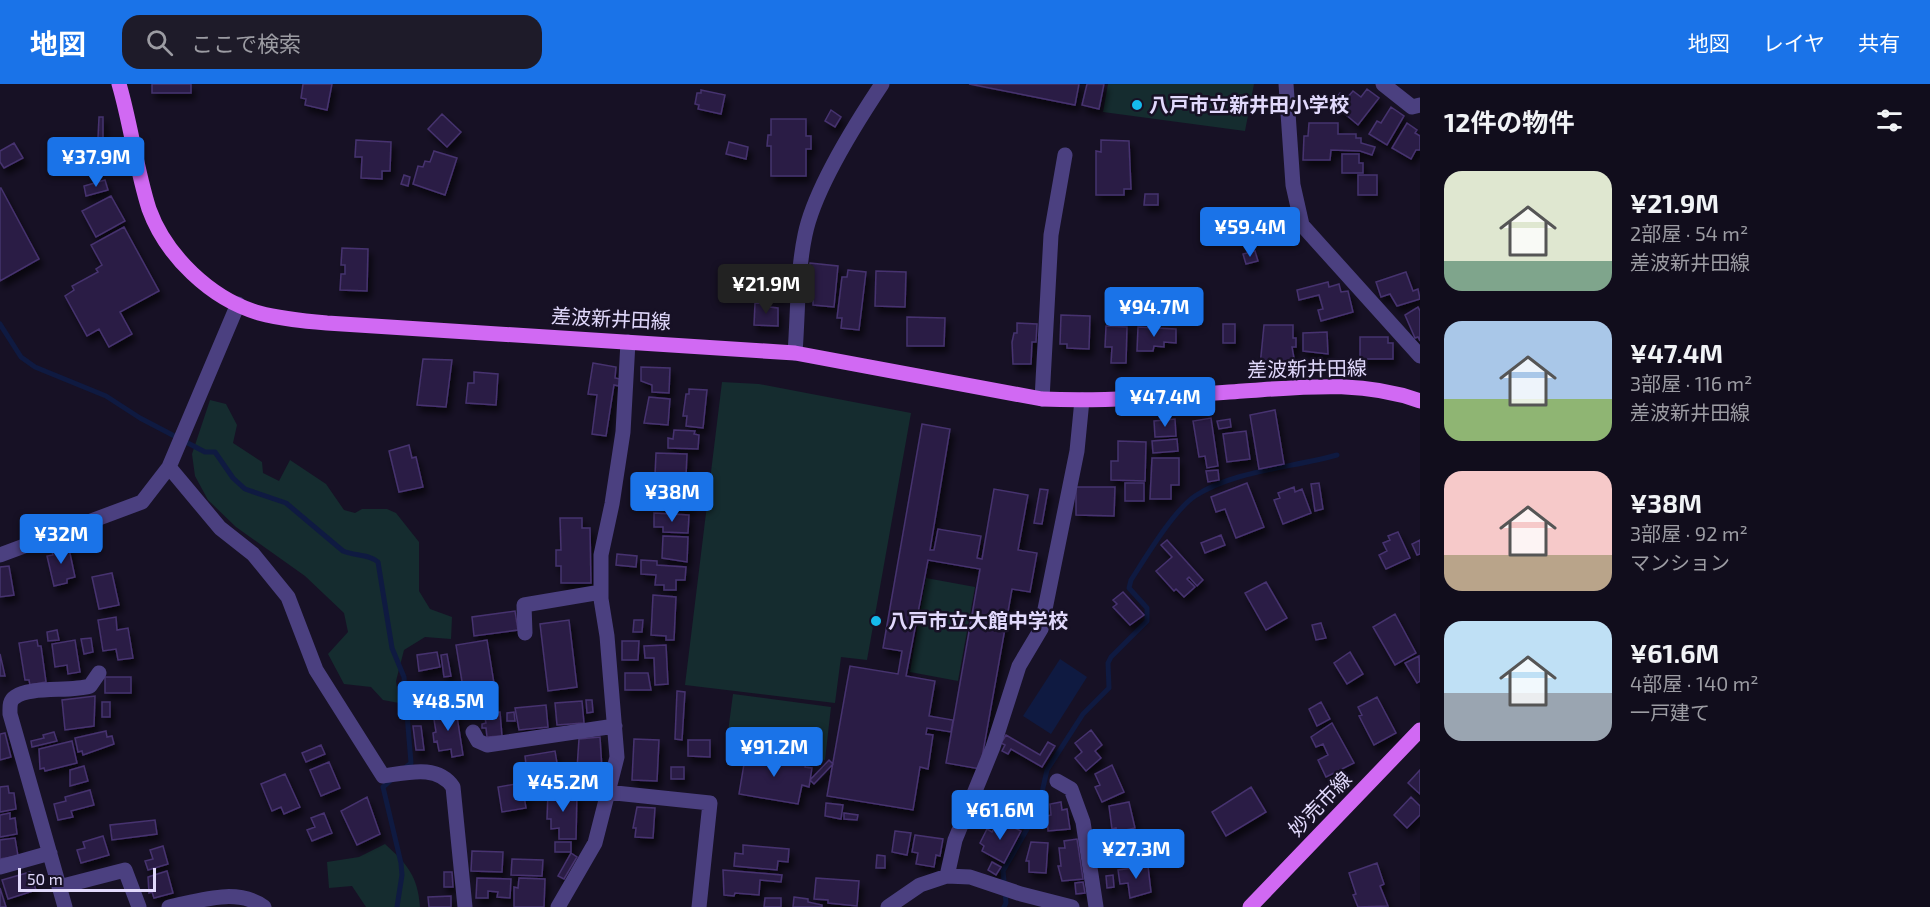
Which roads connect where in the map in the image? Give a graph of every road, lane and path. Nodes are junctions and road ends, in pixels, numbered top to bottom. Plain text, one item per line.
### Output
1 (119, 84) edge
2 (882, 84) edge
3 (1286, 84) edge
4 (1383, 84) edge
5 (1420, 105) edge
6 (1065, 155) dead end
7 (238, 304) junction
8 (628, 342) junction
9 (795, 353) junction
10 (1420, 356) edge
11 (1042, 399) junction
12 (1082, 400) junction
13 (1420, 401) edge
14 (169, 467) junction
15 (0, 555) edge
16 (601, 592) junction
17 (525, 633) dead end
18 (99, 673) dead end
19 (615, 726) junction
20 (1420, 730) edge
21 (473, 732) dead end
22 (1057, 781) dead end
23 (606, 792) junction
24 (50, 853) junction
25 (0, 867) edge
26 (947, 876) junction
27 (59, 888) junction
28 (225, 902) edge
29 (65, 907) edge
30 (139, 907) edge
31 (169, 907) edge
32 (264, 907) edge
33 (465, 907) edge
34 (558, 907) edge
35 (699, 907) edge
36 (888, 907) edge
37 (1072, 907) edge
38 (1096, 907) edge
39 (1250, 907) edge

1 - 7 main road, 差波新井田線
2 - 9 street
3 - 10 street
4 - 5 street
6 - 11 street
7 - 8 main road, 差波新井田線
7 - 14 street
8 - 9 main road, 差波新井田線
8 - 16 street
9 - 11 main road, 差波新井田線
11 - 12 main road, 差波新井田線
12 - 13 main road, 差波新井田線
12 - 26 street
14 - 15 street
14 - 33 street
16 - 17 street
16 - 19 street
18 - 24 street
19 - 21 street
19 - 23 street
20 - 39 main road, 妙売市線
22 - 38 street
23 - 34 street
23 - 35 street
24 - 25 street
24 - 27 street
26 - 36 street
26 - 37 street
27 - 29 street
27 - 30 street
28 - 31 street
28 - 32 street

